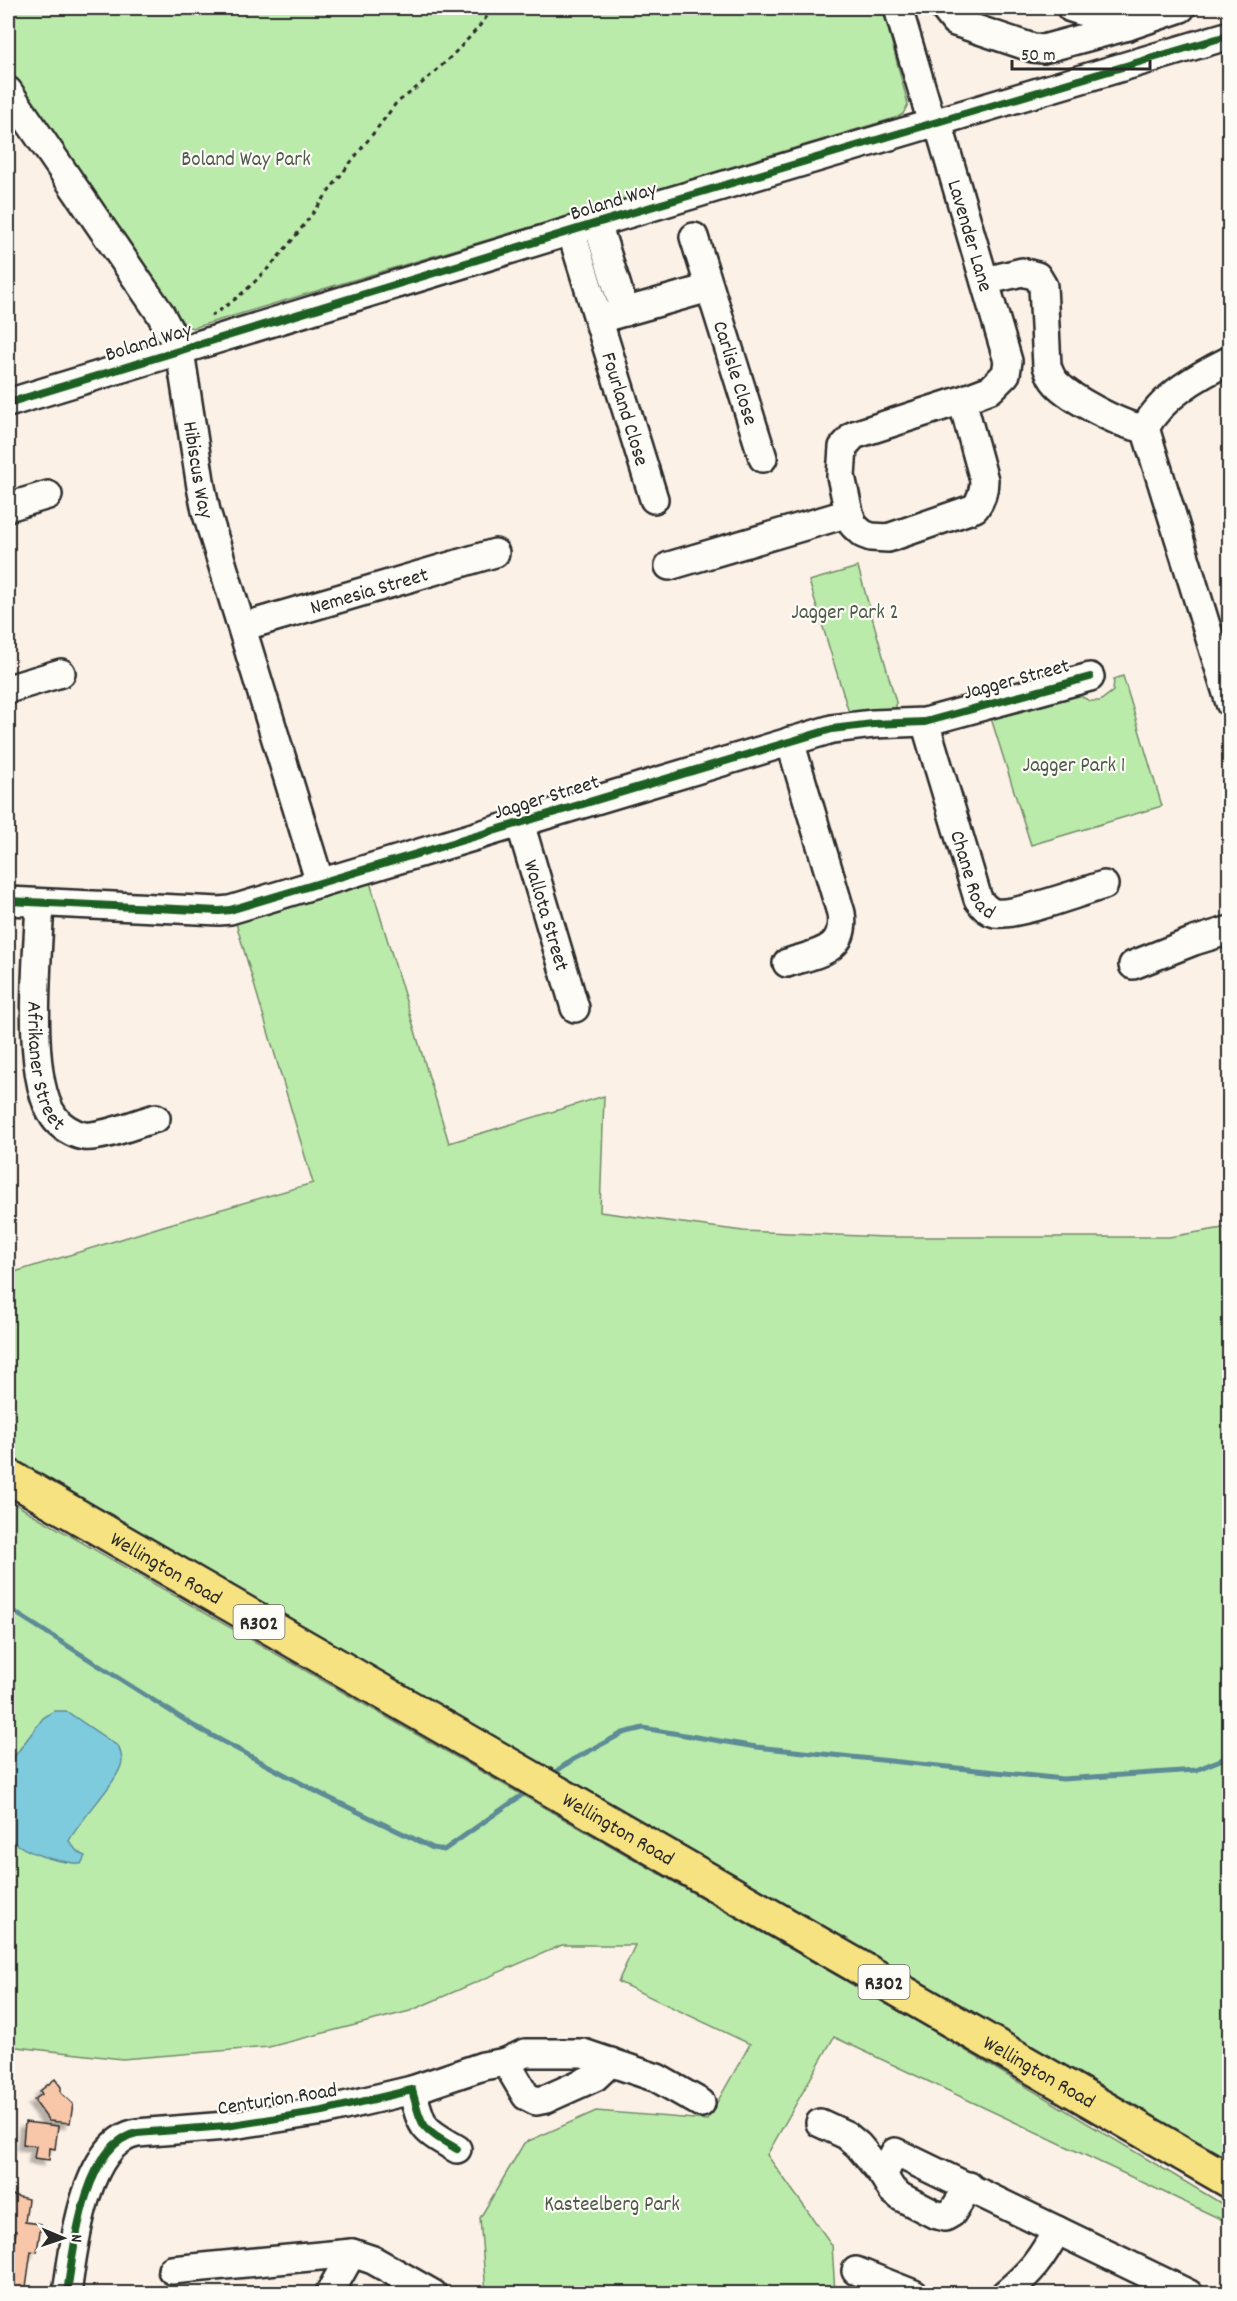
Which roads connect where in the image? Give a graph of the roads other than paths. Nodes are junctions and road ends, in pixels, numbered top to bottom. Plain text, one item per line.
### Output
1 (898, 8) edge
2 (944, 8) edge
3 (1071, 8) edge
4 (1181, 8) edge
5 (1128, 26) junction
6 (1230, 35) edge
7 (1139, 62) junction
8 (8, 91) edge
9 (932, 123) junction
10 (597, 224) junction
11 (571, 231) junction
12 (694, 237) dead end
13 (985, 281) junction
14 (709, 288) junction
15 (625, 312) junction
16 (599, 319) junction
17 (180, 351) junction
18 (1230, 360) edge
19 (962, 400) junction
20 (8, 403) edge
21 (1144, 428) junction
22 (763, 458) dead end
23 (48, 495) dead end
24 (654, 499) dead end
25 (8, 507) edge
26 (849, 513) junction
27 (495, 553) dead end
28 (669, 566) dead end
29 (242, 627) junction
30 (61, 673) dead end
31 (1090, 677) dead end
32 (8, 689) edge
33 (1230, 703) edge
34 (925, 722) junction
35 (789, 741) junction
36 (520, 823) junction
37 (320, 883) junction
38 (1104, 885) dead end
39 (8, 901) edge
40 (40, 903) junction
41 (1230, 930) edge
42 (787, 963) dead end
43 (1132, 965) dead end
44 (575, 1008) dead end
45 (156, 1118) dead end
46 (8, 1476) edge
47 (506, 2062) junction
48 (610, 2062) junction
49 (412, 2090) junction
50 (701, 2103) dead end
51 (820, 2123) dead end
52 (457, 2149) dead end
53 (883, 2175) junction
54 (1230, 2181) edge
55 (969, 2186) junction
56 (1058, 2230) junction
57 (352, 2253) junction
58 (172, 2270) dead end
59 (856, 2271) dead end
60 (1148, 2284) edge
61 (66, 2294) edge
62 (329, 2294) edge
63 (433, 2294) edge
64 (914, 2294) edge
65 (1005, 2294) edge
66 (1189, 2294) edge

1 - 9 street, Lavender Lane
2 - 5 street
3 - 5 street
4 - 5 street
5 - 7 street
6 - 7 street, Boland Way
7 - 9 street, Boland Way
8 - 17 street, Hibiscus Way
9 - 10 street, Boland Way
9 - 13 street, Lavender Lane
10 - 11 street, Boland Way
10 - 15 street
11 - 16 street, Fourland Close
11 - 17 street, Boland Way
12 - 14 street, Carlisle Close
13 - 19 street, Lavender Lane
13 - 21 street
14 - 15 street
14 - 22 street, Carlisle Close
15 - 16 street
16 - 24 street, Fourland Close
17 - 20 street, Boland Way
17 - 29 street, Hibiscus Way
18 - 21 street
19 - 26 street
19 - 26 street
21 - 33 street
23 - 25 street
26 - 28 street
27 - 29 street, Nemesia Street
29 - 37 street, Hibiscus Way
30 - 32 street
31 - 34 street, Jagger Street
34 - 35 street, Jagger Street
34 - 38 street, Chane Road
35 - 36 street, Jagger Street
35 - 42 street
36 - 37 street, Jagger Street
36 - 44 street, Wallota Street
37 - 40 street, Jagger Street
39 - 40 street, Jagger Street
40 - 45 street, Afrikaner Street
41 - 43 street
46 - 54 main road, Wellington Road / R302
47 - 48 street, Centurion Road
47 - 48 street
47 - 49 street, Centurion Road
48 - 50 street, Centurion Road
49 - 52 street
49 - 61 street, Centurion Road
51 - 53 street
53 - 55 street
53 - 55 street
55 - 56 street
56 - 60 street
56 - 65 street
57 - 58 street
57 - 62 street
57 - 63 street
59 - 64 street
60 - 66 street

